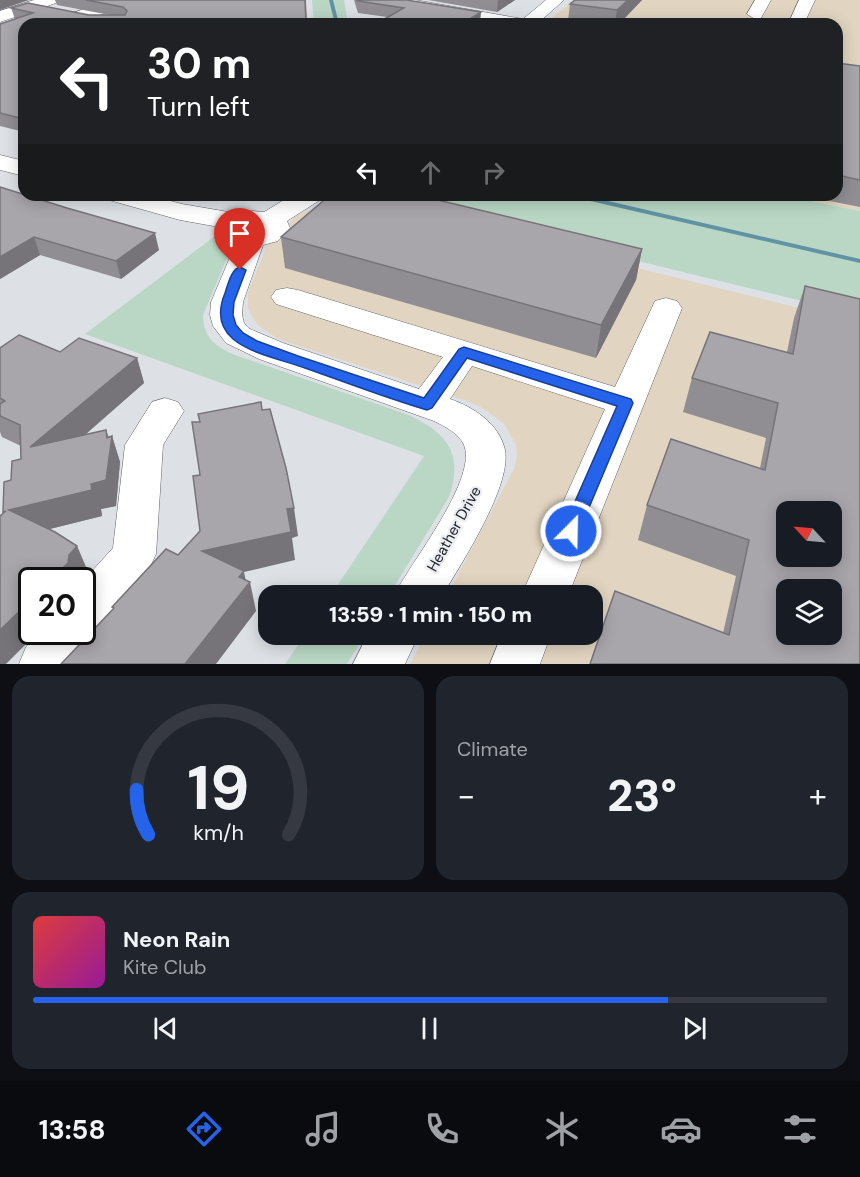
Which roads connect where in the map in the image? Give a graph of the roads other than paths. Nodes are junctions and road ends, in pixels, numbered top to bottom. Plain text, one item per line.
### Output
1 (50, 0) edge
2 (124, 0) edge
3 (407, 0) edge
4 (556, 0) edge
5 (807, 0) edge
6 (29, 7) junction
7 (0, 17) edge
8 (79, 17) junction
9 (85, 18) edge
10 (488, 18) edge
11 (533, 18) edge
12 (799, 18) edge
13 (0, 162) edge
14 (18, 167) edge
15 (140, 201) edge
16 (300, 201) edge
17 (254, 227) junction
18 (287, 297) dead end
19 (666, 308) dead end
20 (464, 352) junction
21 (626, 403) junction
22 (427, 405) junction
23 (165, 411) dead end
24 (423, 585) edge
25 (549, 585) edge
26 (96, 600) edge
27 (60, 645) edge
28 (389, 645) edge
29 (522, 645) edge
30 (44, 664) edge
31 (378, 664) edge
32 (514, 664) edge

1 - 6 street
2 - 8 street
3 - 10 street
4 - 11 street
5 - 12 street
6 - 7 street
6 - 8 street
8 - 9 street
13 - 14 street
15 - 17 street
16 - 17 street
17 - 22 street, Heather Drive
18 - 20 street
19 - 21 street
20 - 21 street
20 - 22 street
21 - 25 street
22 - 24 street, Heather Drive
23 - 26 street
27 - 30 street
28 - 31 street
29 - 32 street

